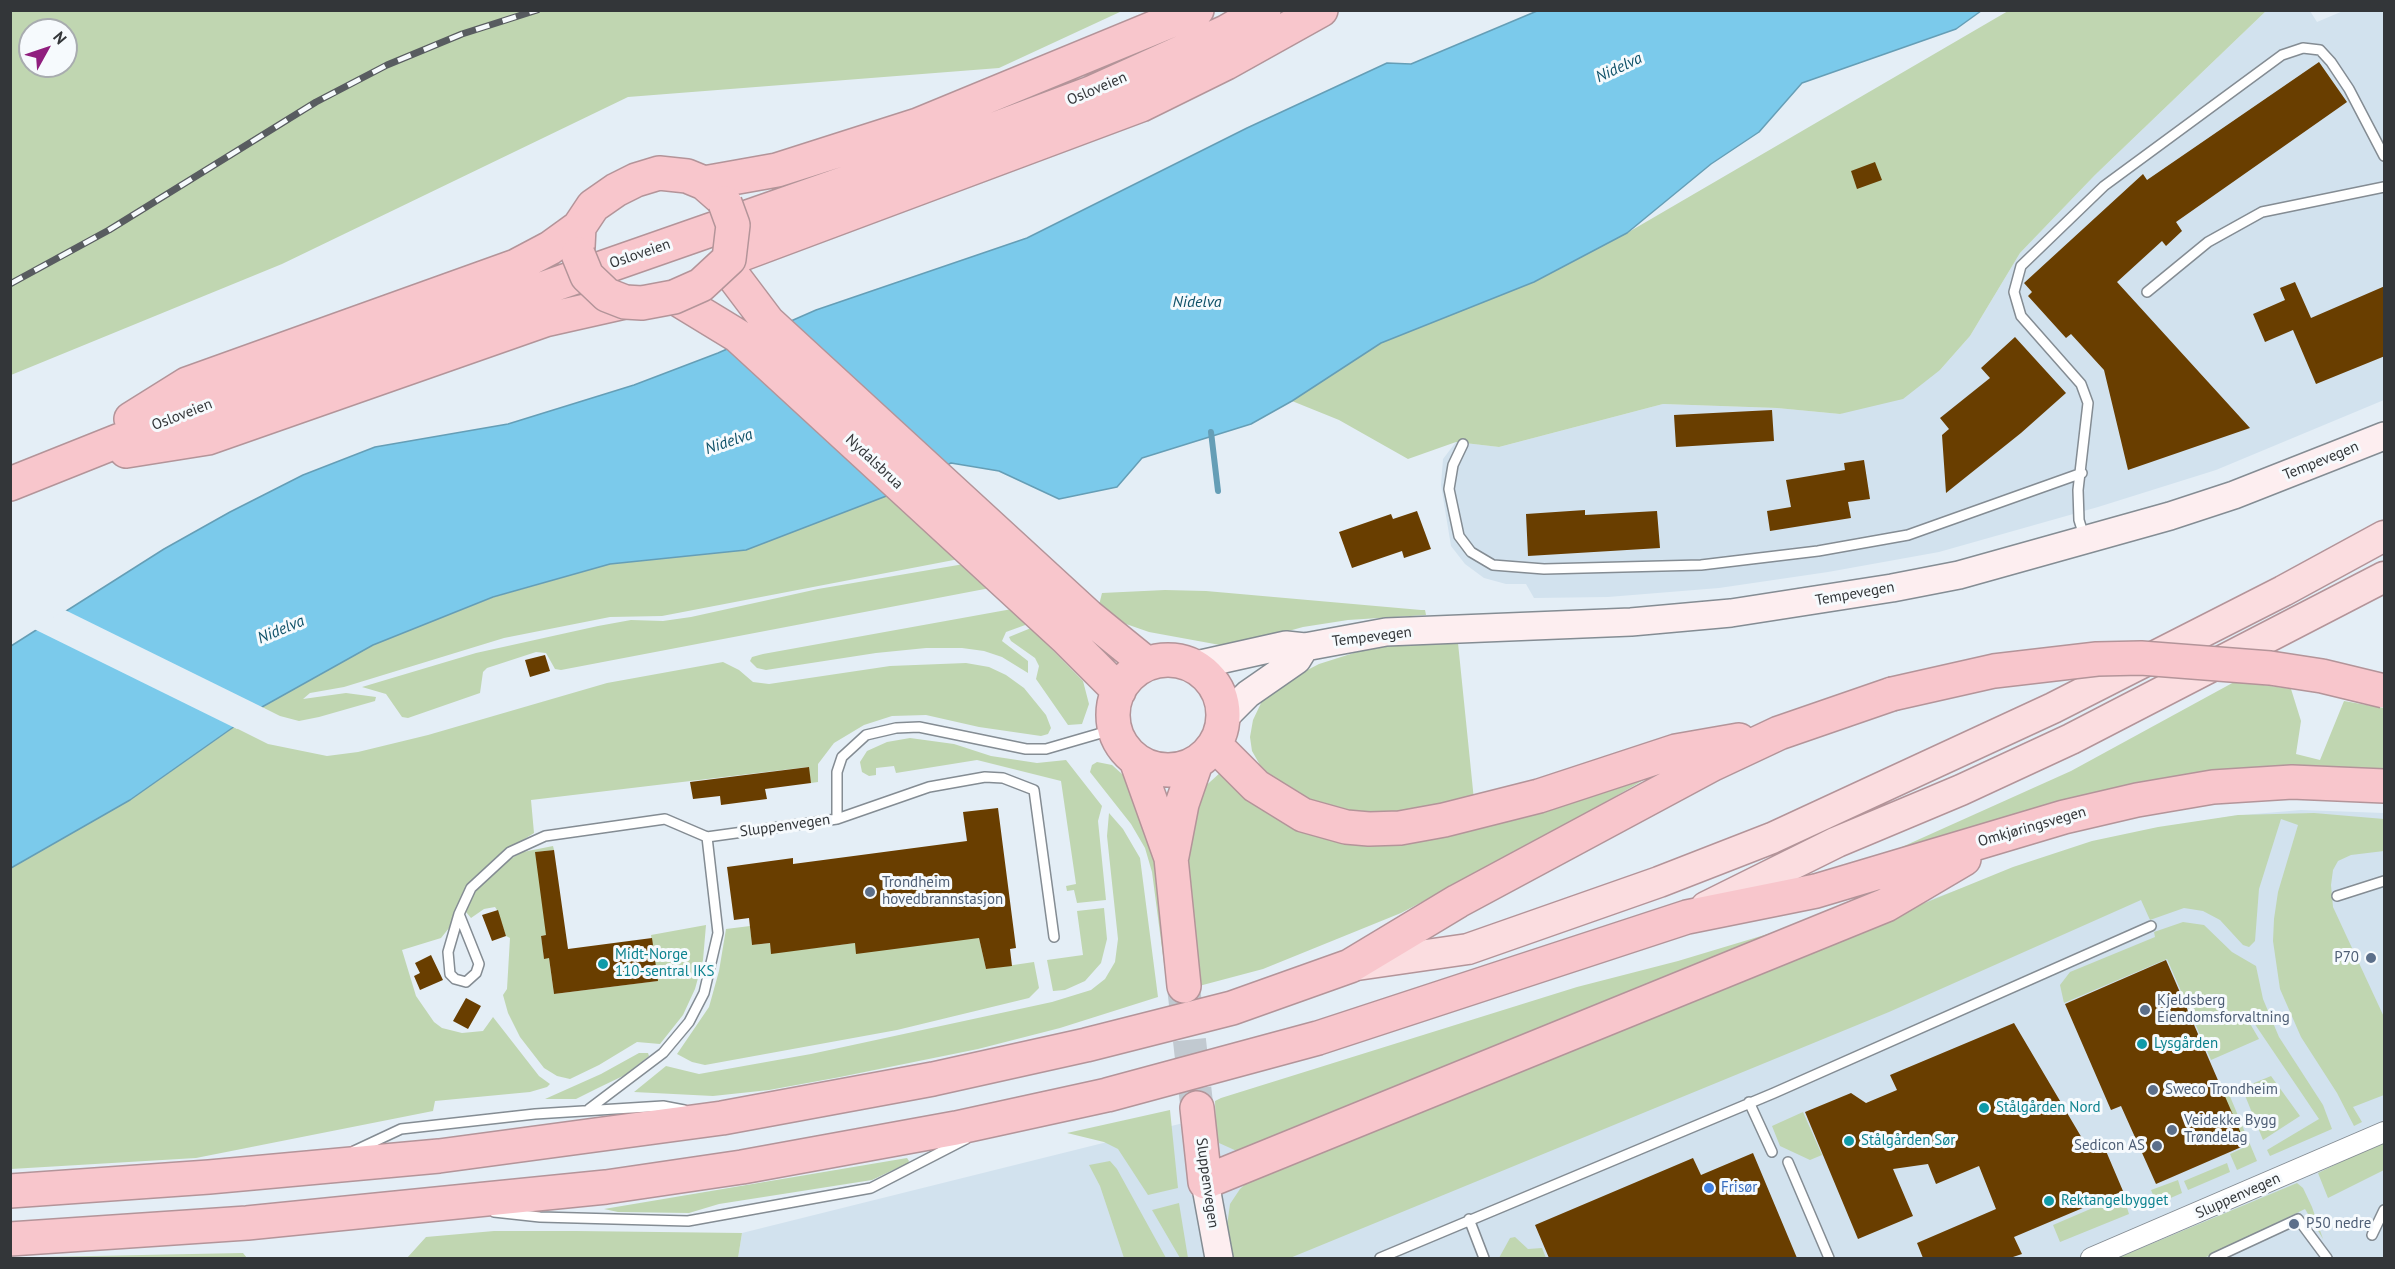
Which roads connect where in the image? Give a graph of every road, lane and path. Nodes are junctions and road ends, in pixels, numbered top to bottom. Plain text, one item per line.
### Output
1 (1197, 10) edge
2 (1264, 10) edge
3 (1322, 10) edge
4 (2385, 156) edge
5 (2385, 187) edge
6 (715, 193) junction
7 (579, 240) junction
8 (727, 262) junction
9 (2147, 292) dead end
10 (674, 297) junction
11 (626, 302) junction
12 (2385, 436) edge
13 (1463, 444) dead end
14 (62, 461) junction
15 (2082, 473) junction
16 (10, 483) edge
17 (2385, 536) edge
18 (2085, 541) junction
19 (2385, 577) edge
20 (1077, 627) junction
21 (1305, 647) junction
22 (1147, 664) junction
23 (1192, 666) junction
24 (1119, 691) junction
25 (2385, 691) edge
26 (1115, 729) junction
27 (1779, 733) junction
28 (1212, 742) junction
29 (1136, 760) junction
30 (2385, 786) edge
31 (837, 819) junction
32 (2012, 831) junction
33 (707, 837) junction
34 (1171, 858) junction
35 (2385, 881) edge
36 (2337, 896) dead end
37 (459, 914) junction
38 (1687, 917) junction
39 (2151, 926) dead end
40 (1054, 937) dead end
41 (1350, 966) junction
42 (1184, 986) tunnel mouth
43 (1749, 1102) junction
44 (1197, 1108) tunnel mouth
45 (587, 1111) junction
46 (1011, 1117) junction
47 (722, 1118) junction
48 (2385, 1131) edge
49 (1772, 1152) dead end
50 (1788, 1162) dead end
51 (318, 1167) junction
52 (1205, 1182) junction
53 (10, 1191) edge
54 (435, 1205) junction
55 (2385, 1210) edge
56 (1469, 1219) junction
57 (2372, 1235) dead end
58 (10, 1239) edge
59 (1219, 1258) edge
60 (1380, 1258) edge
61 (1484, 1258) edge
62 (1829, 1258) edge
63 (2091, 1258) edge
64 (2214, 1258) edge
65 (2327, 1258) edge

1 - 6 highway
2 - 14 highway, Osloveien
3 - 8 highway
4 - 15 lane
5 - 9 lane
6 - 7 highway
6 - 8 highway, bridge
7 - 11 highway, bridge
7 - 14 highway
8 - 10 highway, bridge
8 - 20 highway, Nydalsbrua
10 - 11 highway, bridge
10 - 20 highway, Nydalsbrua
11 - 14 highway
12 - 18 street, Tempevegen
13 - 15 lane
14 - 16 highway, Osloveien
15 - 18 lane
17 - 41 main road
18 - 21 street, Tempevegen
19 - 38 main road
20 - 22 highway
20 - 24 highway
21 - 23 street, Tempevegen
21 - 28 street
22 - 23 highway
22 - 24 highway
23 - 28 highway
24 - 26 highway
25 - 27 highway, bridge
26 - 29 highway
26 - 31 lane, Sluppenvegen
27 - 28 highway
27 - 41 highway
28 - 29 highway
28 - 34 highway
29 - 34 highway
30 - 32 highway, Omkjøringsvegen
31 - 33 lane, Sluppenvegen
31 - 40 lane
32 - 38 highway, Omkjøringsvegen
32 - 52 highway
33 - 37 lane
33 - 45 lane
34 - 42 highway
35 - 36 lane
37 - 37 lane
38 - 46 highway, Omkjøringsvegen
39 - 43 lane
41 - 47 highway
43 - 49 lane
43 - 56 lane
44 - 52 highway, Sluppenvegen
45 - 47 lane
45 - 51 lane
46 - 54 highway, Omkjøringsvegen
46 - 54 lane
47 - 51 highway
48 - 63 street, Sluppenvegen
50 - 62 lane
51 - 53 highway
52 - 59 street, Sluppenvegen
54 - 58 highway, Omkjøringsvegen
55 - 57 lane
56 - 60 lane
56 - 61 lane
64 - 65 lane

